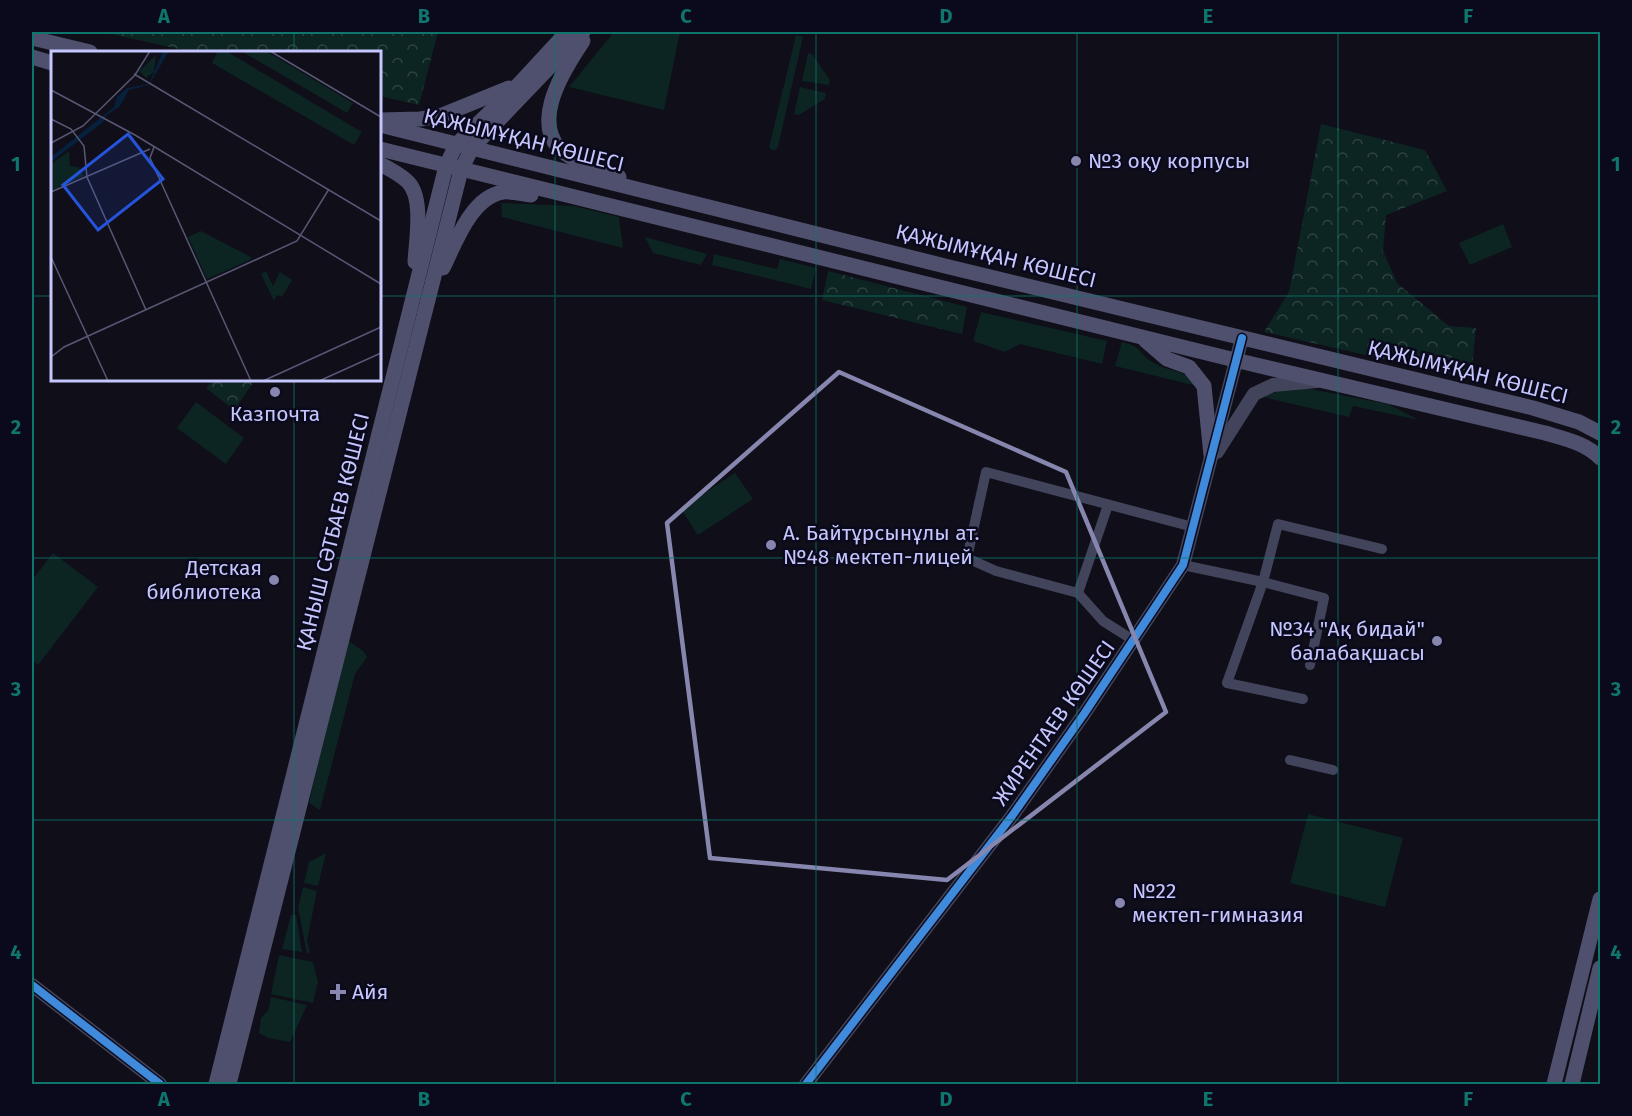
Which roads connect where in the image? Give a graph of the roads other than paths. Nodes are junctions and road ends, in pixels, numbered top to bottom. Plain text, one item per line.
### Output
1 (567, 32) edge
2 (583, 32) edge
3 (590, 32) edge
4 (32, 38) edge
5 (86, 51) edge
6 (32, 57) edge
7 (51, 63) edge
8 (518, 85) junction
9 (381, 120) edge
10 (381, 125) edge
11 (464, 146) junction
12 (381, 148) edge
13 (381, 164) edge
14 (453, 168) junction
15 (675, 199) junction
16 (585, 200) junction
17 (422, 294) junction
18 (1143, 338) junction
19 (1242, 338) junction
20 (1235, 360) junction
21 (1321, 381) junction
22 (1600, 433) edge
23 (1573, 442) junction
24 (1600, 458) edge
25 (1209, 461) junction
26 (1600, 472) edge
27 (1108, 505) junction
28 (1193, 526) junction
29 (1382, 549) dead end
30 (1183, 565) junction
31 (1263, 582) junction
32 (1078, 593) junction
33 (1133, 640) junction
34 (1310, 665) dead end
35 (1303, 699) dead end
36 (1290, 760) dead end
37 (1333, 770) dead end
38 (1600, 898) edge
39 (1600, 968) edge
40 (32, 985) edge
41 (160, 1084) edge
42 (226, 1084) edge
43 (806, 1084) edge
44 (1554, 1084) edge
45 (1572, 1084) edge

1 - 8 main road, ҚАНЫШ СӘТБАЕВ КӨШЕСІ
2 - 11 main road, ҚАНЫШ СӘТБАЕВ КӨШЕСІ
3 - 15 main road
4 - 5 main road
6 - 7 main road
8 - 9 main road
8 - 11 main road, ҚАНЫШ СӘТБАЕВ КӨШЕСІ
10 - 11 main road, ҚАЖЫМҰҚАН КӨШЕСІ
11 - 14 main road, ҚАНЫШ СӘТБАЕВ КӨШЕСІ
11 - 15 main road, ҚАЖЫМҰҚАН КӨШЕСІ
12 - 14 main road, ҚАЖЫМҰҚАН КӨШЕСІ
13 - 17 main road
14 - 16 main road, ҚАЖЫМҰҚАН КӨШЕСІ
14 - 17 main road, ҚАНЫШ СӘТБАЕВ КӨШЕСІ
15 - 19 main road, ҚАЖЫМҰҚАН КӨШЕСІ
16 - 17 main road
16 - 18 main road, ҚАЖЫМҰҚАН КӨШЕСІ
17 - 42 main road, ҚАНЫШ СӘТБАЕВ КӨШЕСІ
18 - 20 main road, ҚАЖЫМҰҚАН КӨШЕСІ
18 - 25 main road
19 - 20 street, ЖИРЕНТАЕВ КӨШЕСІ
19 - 22 main road, ҚАЖЫМҰҚАН КӨШЕСІ
20 - 21 main road, ҚАЖЫМҰҚАН КӨШЕСІ
20 - 25 street, ЖИРЕНТАЕВ КӨШЕСІ
21 - 23 main road, ҚАЖЫМҰҚАН КӨШЕСІ
21 - 25 street
23 - 24 main road, ҚАЖЫМҰҚАН КӨШЕСІ
23 - 26 main road
25 - 28 street, ЖИРЕНТАЕВ КӨШЕСІ
27 - 28 street
27 - 32 street
27 - 32 street
28 - 30 street, ЖИРЕНТАЕВ КӨШЕСІ
29 - 31 street
30 - 31 street
30 - 33 street, ЖИРЕНТАЕВ КӨШЕСІ
31 - 34 street
31 - 35 street
32 - 33 street
33 - 43 street, ЖИРЕНТАЕВ КӨШЕСІ
36 - 37 street
38 - 44 main road
39 - 45 main road
40 - 41 street

